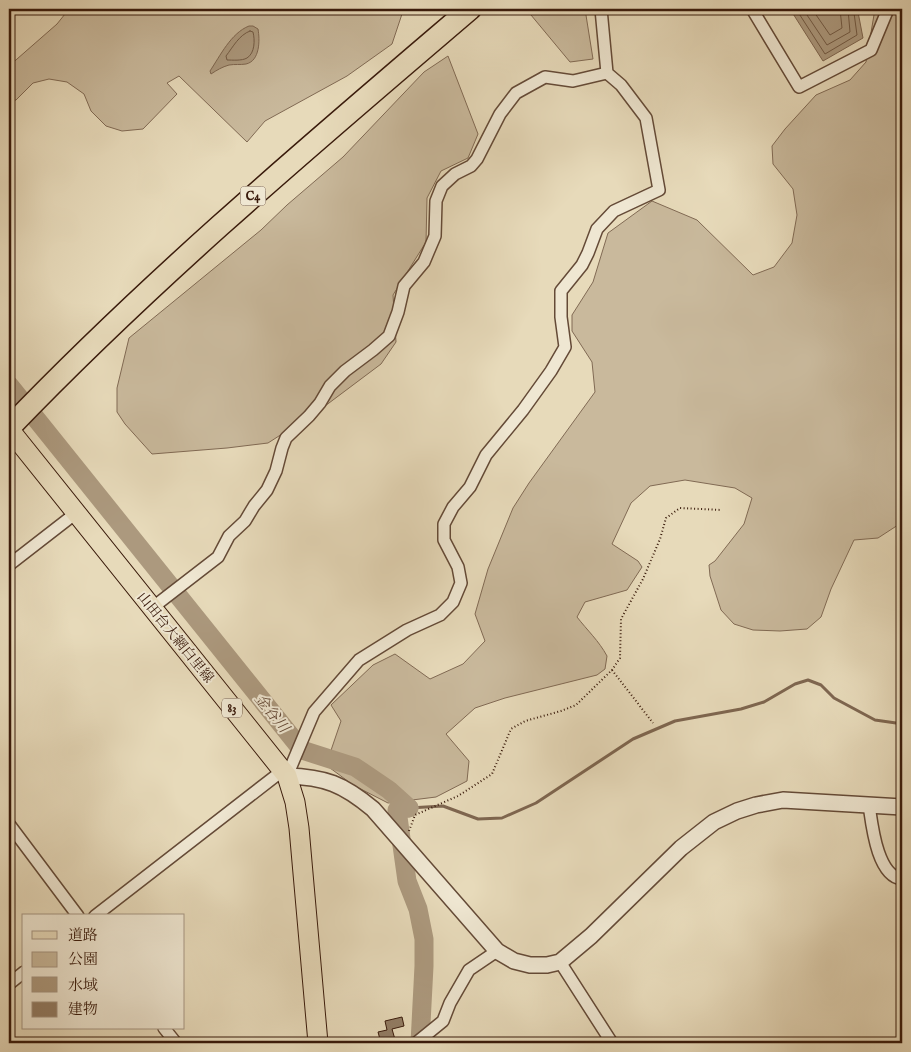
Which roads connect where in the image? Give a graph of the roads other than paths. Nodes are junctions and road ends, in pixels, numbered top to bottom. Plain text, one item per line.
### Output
1 (470, 9) edge
2 (602, 9) edge
3 (752, 9) edge
4 (888, 9) edge
5 (607, 73) junction
6 (9, 429) edge
7 (76, 513) junction
8 (9, 565) edge
9 (152, 608) junction
10 (284, 774) junction
11 (869, 805) junction
12 (902, 807) edge
13 (9, 824) edge
14 (902, 879) edge
15 (76, 914) edge
16 (98, 914) edge
17 (497, 951) junction
18 (560, 962) junction
19 (22, 974) edge
20 (9, 984) edge
21 (166, 1030) edge
22 (176, 1043) edge
23 (318, 1043) edge
24 (416, 1043) edge
25 (612, 1043) edge

1 - 6 highway, C4
2 - 5 street
3 - 4 street
5 - 9 street
5 - 10 street
6 - 7 main road, 山田台大網白里線 / 83
7 - 8 street
7 - 9 main road, 山田台大網白里線 / 83
9 - 10 main road, 山田台大網白里線 / 83
10 - 16 street
10 - 17 street
10 - 23 main road, 山田台大網白里線 / 83
11 - 12 street
11 - 14 street
11 - 18 street
13 - 15 street
17 - 18 street
17 - 24 street
18 - 25 street
19 - 20 street
21 - 22 street

